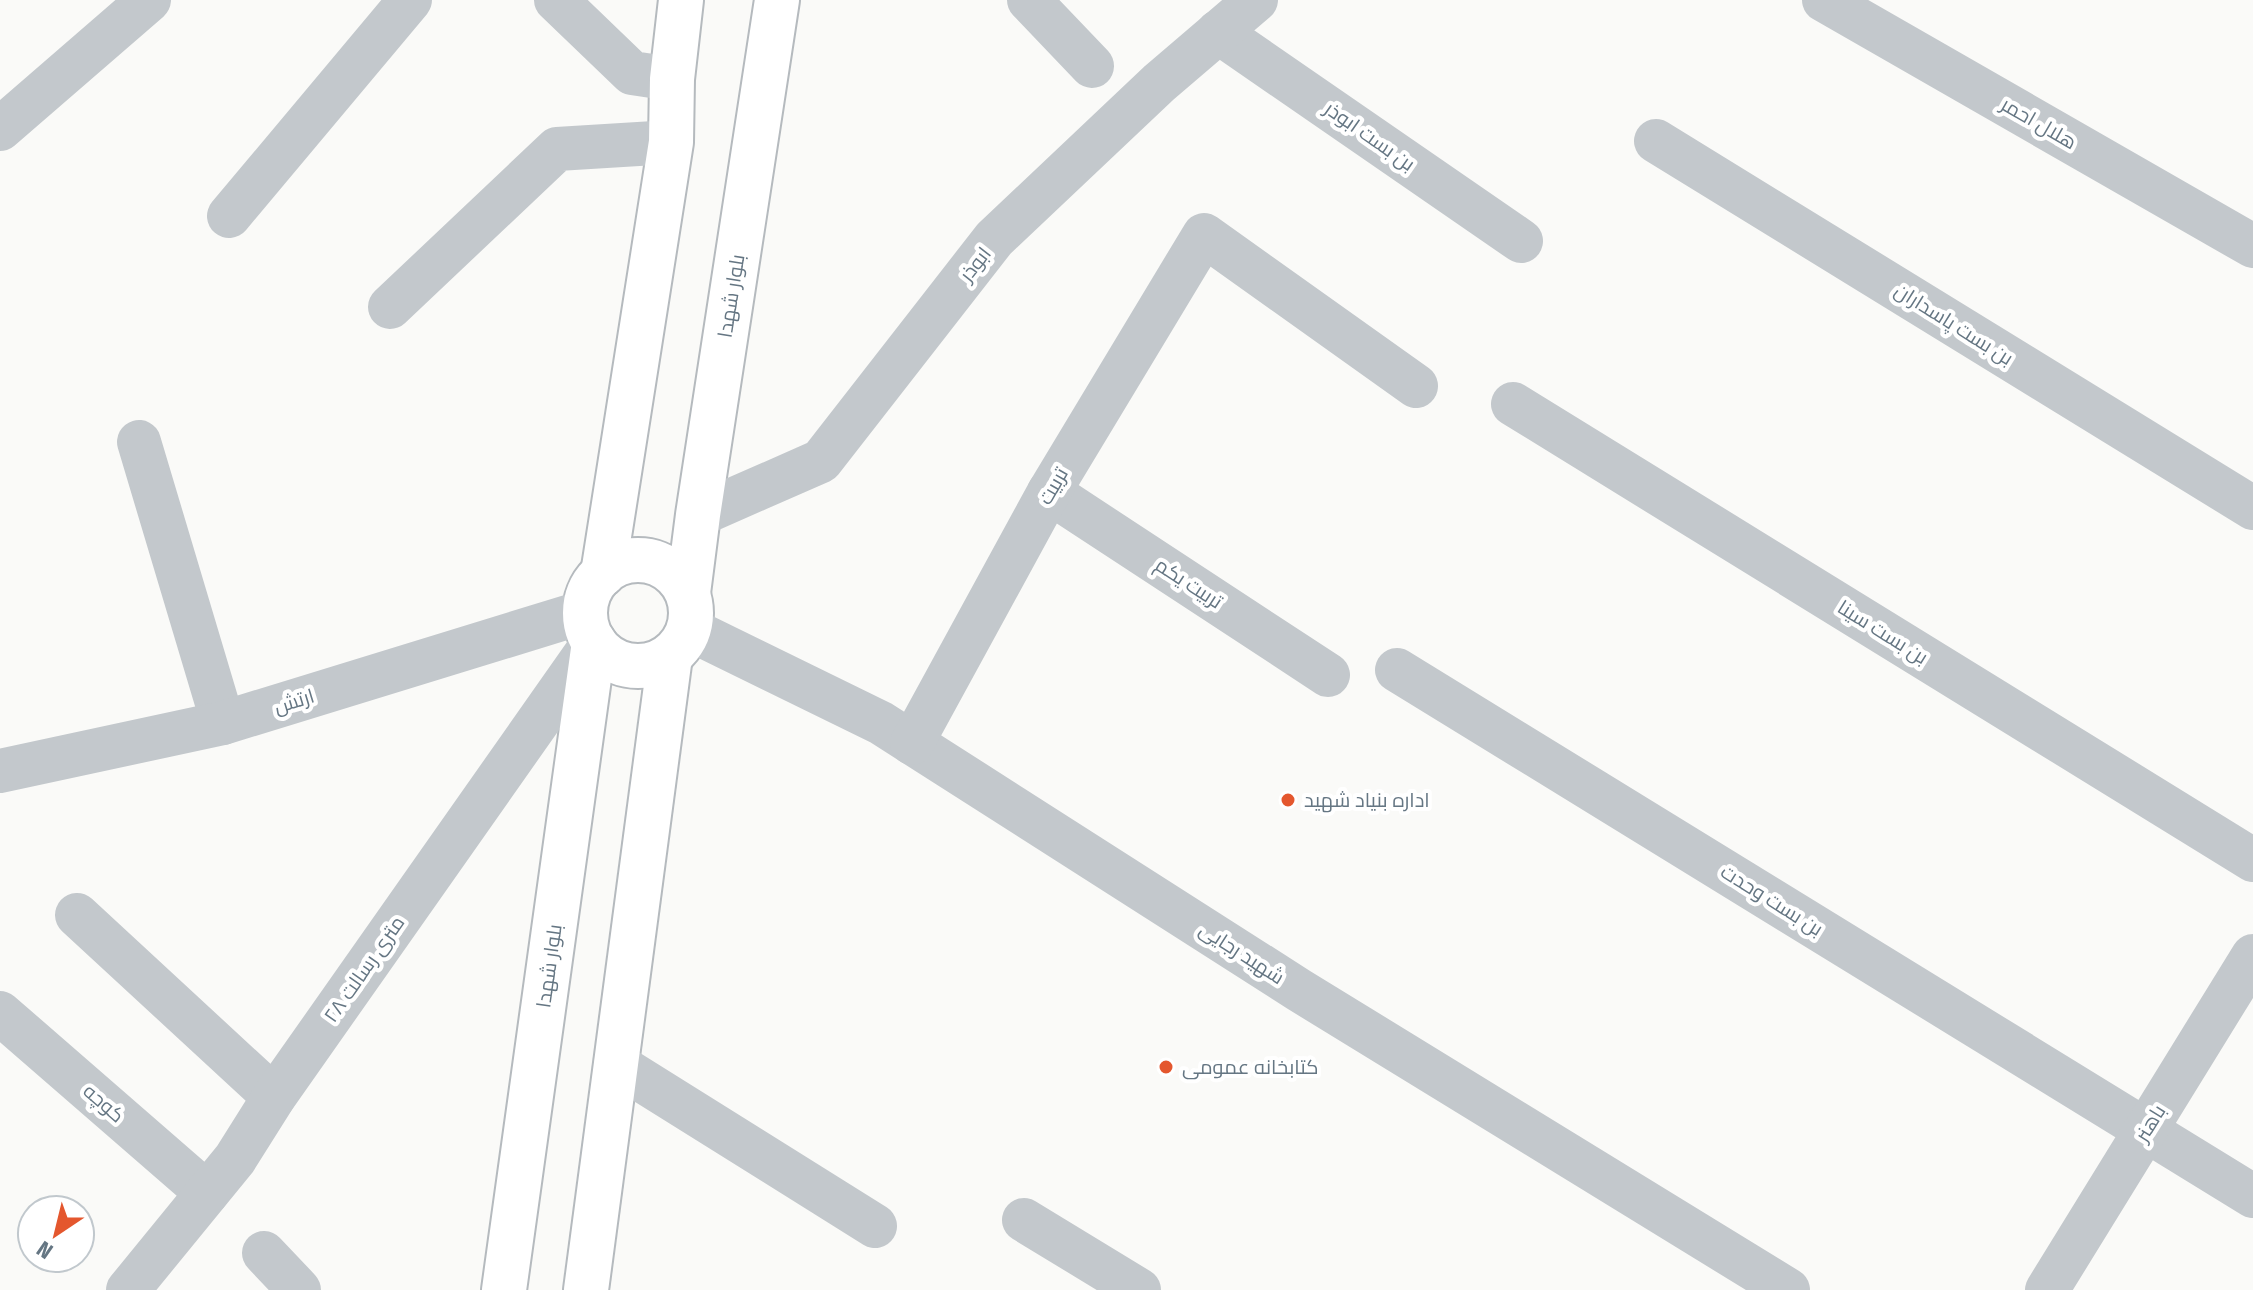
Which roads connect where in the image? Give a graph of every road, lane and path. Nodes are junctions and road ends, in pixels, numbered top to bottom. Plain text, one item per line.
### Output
1 (149, 0) edge
2 (410, 0) edge
3 (556, 0) edge
4 (681, 0) edge
5 (777, 0) edge
6 (1029, 0) edge
7 (1256, 0) edge
8 (1824, 0) edge
9 (1218, 32) junction
10 (1092, 66) dead end
11 (672, 79) junction
12 (0, 129) edge
13 (1656, 141) dead end
14 (671, 142) junction
15 (229, 216) dead end
16 (1521, 241) dead end
17 (2253, 246) edge
18 (390, 307) dead end
19 (1416, 386) dead end
20 (1513, 404) dead end
21 (139, 442) dead end
22 (1049, 492) junction
23 (2253, 508) edge
24 (698, 515) junction
25 (594, 609) junction
26 (682, 626) junction
27 (1397, 670) dead end
28 (1328, 675) dead end
29 (223, 723) junction
30 (912, 743) junction
31 (0, 771) edge
32 (2253, 860) edge
33 (77, 915) dead end
34 (2253, 956) edge
35 (0, 1013) edge
36 (616, 1064) junction
37 (274, 1097) junction
38 (2146, 1130) junction
39 (207, 1193) junction
40 (2253, 1196) edge
41 (1024, 1220) dead end
42 (875, 1226) dead end
43 (264, 1253) dead end
44 (128, 1290) edge
45 (299, 1290) edge
46 (504, 1290) edge
47 (586, 1290) edge
48 (1139, 1290) edge
49 (1788, 1290) edge
50 (2047, 1290) edge

1 - 12 street
2 - 15 street
3 - 11 street
4 - 11 main road, بلوار شهدا
5 - 24 main road, بلوار شهدا
6 - 10 street
7 - 9 street, ابوذر
8 - 17 street, هلال احمر
9 - 16 street, بن بست ابوذر
9 - 24 street, ابوذر
11 - 14 main road, بلوار شهدا
13 - 23 street, بن بست پاسداران
14 - 18 street
14 - 25 main road, بلوار شهدا
19 - 22 street, تربیت
20 - 32 street, بن بست سینا
21 - 29 street
22 - 28 street, تربیت یکم
22 - 30 street, تربیت
24 - 26 main road, بلوار شهدا
25 - 26 main road
25 - 26 main road
25 - 29 street, ارتش
25 - 37 street, ۲۸ متری رسالت
25 - 46 main road, بلوار شهدا
26 - 30 street, شهید رجایی
26 - 36 main road, بلوار شهدا
27 - 38 street, بن بست وحدت
29 - 31 street, ارتش
30 - 49 street, شهید رجایی
33 - 37 street
34 - 38 street, باهنر
35 - 39 street, کوچه
36 - 42 street
36 - 47 main road, بلوار شهدا
37 - 39 street, ۲۸ متری رسالت
38 - 40 street, بن بست وحدت
38 - 50 street, باهنر
39 - 44 street, ۲۸ متری رسالت
41 - 48 street
43 - 45 street

